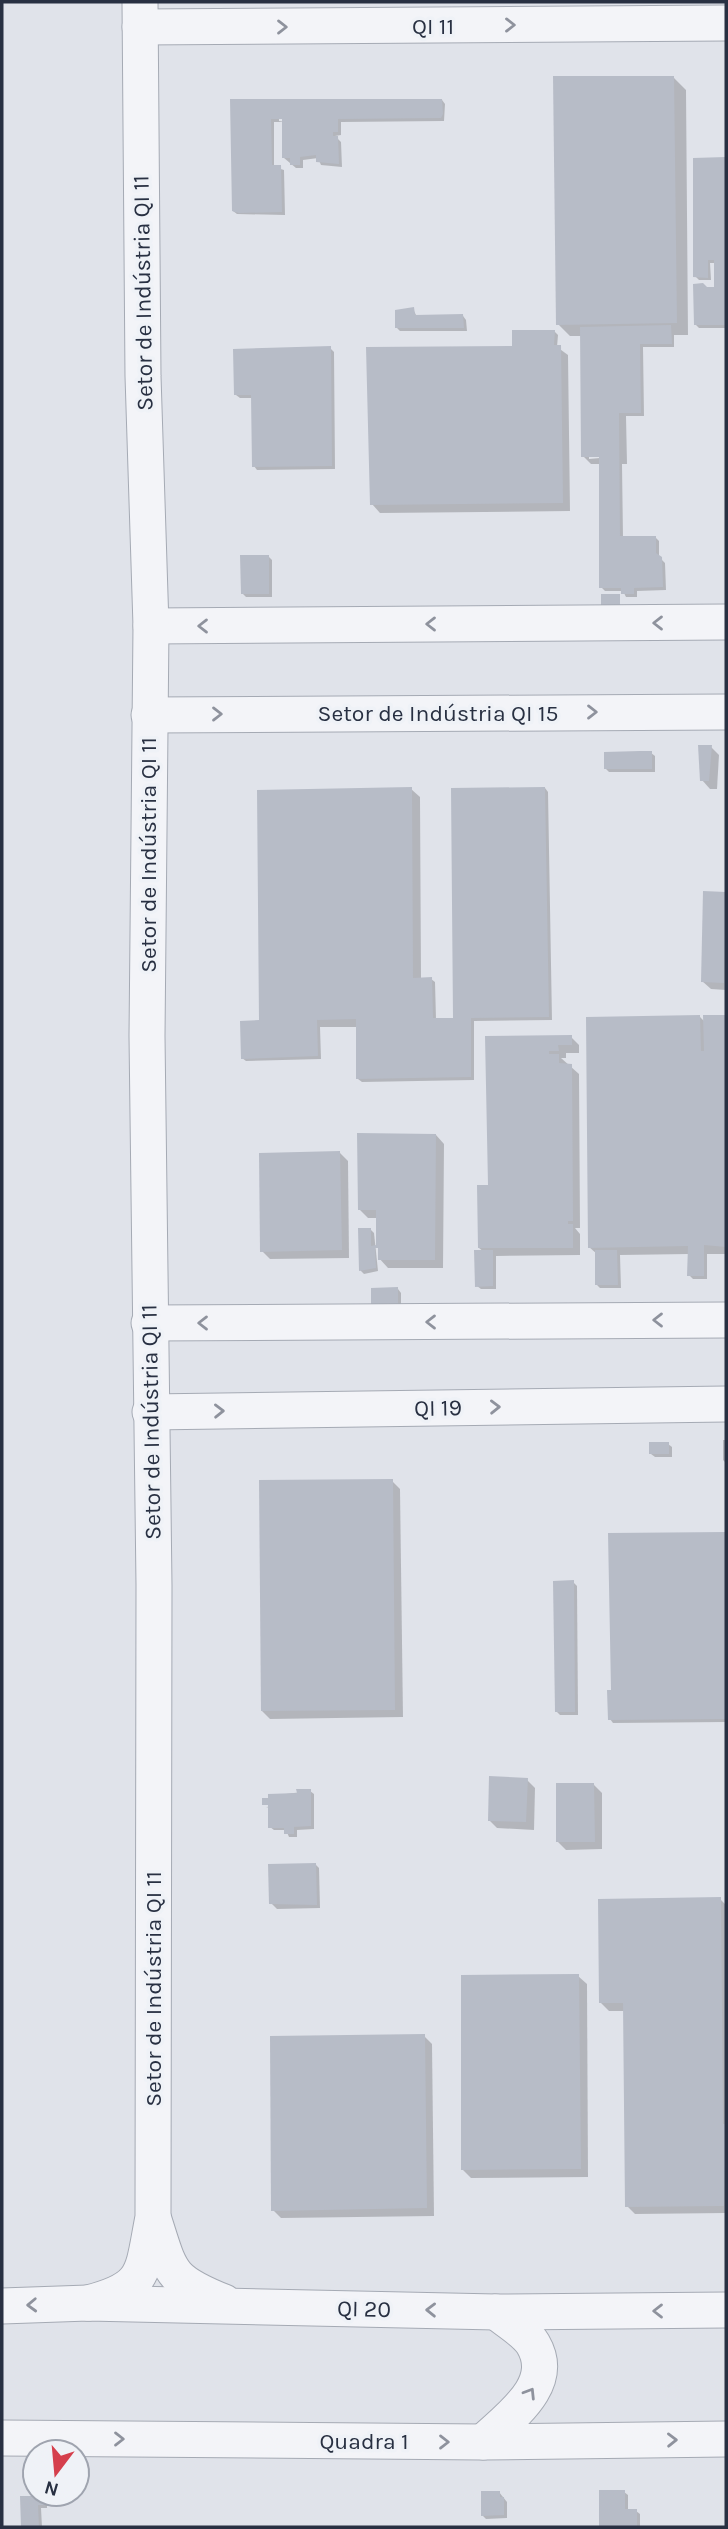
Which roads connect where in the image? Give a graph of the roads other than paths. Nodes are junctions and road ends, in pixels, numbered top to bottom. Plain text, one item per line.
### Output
1 (208, 2) edge
2 (140, 14) edge
3 (726, 23) edge
4 (234, 27) junction
5 (726, 622) edge
6 (151, 626) junction
7 (726, 712) edge
8 (149, 715) junction
9 (726, 1320) edge
10 (149, 1323) junction
11 (726, 1404) edge
12 (150, 1412) junction
13 (153, 2217) junction
14 (88, 2303) junction
15 (2, 2306) edge
16 (232, 2306) junction
17 (726, 2310) edge
18 (496, 2312) junction
19 (2, 2438) edge
20 (726, 2439) edge
21 (484, 2442) junction

1 - 4 street
2 - 4 street, QI 11
2 - 6 street, Setor de Indústria QI 11
4 -> 3 street, QI 11
5 -> 6 street
6 - 8 street, Setor de Indústria QI 11
8 -> 7 street, Setor de Indústria QI 15
8 - 10 street, Setor de Indústria QI 11
9 -> 10 street
10 - 12 street, Setor de Indústria QI 11
12 -> 11 street, QI 19
12 - 13 street, Setor de Indústria QI 11
13 - 14 street
13 - 16 street
14 -> 15 street, QI 20
14 - 16 street, QI 20
18 -> 16 street, QI 20
17 -> 18 street, QI 20
21 -> 18 street
19 -> 21 street, Quadra 1
21 -> 20 street, Quadra 1

